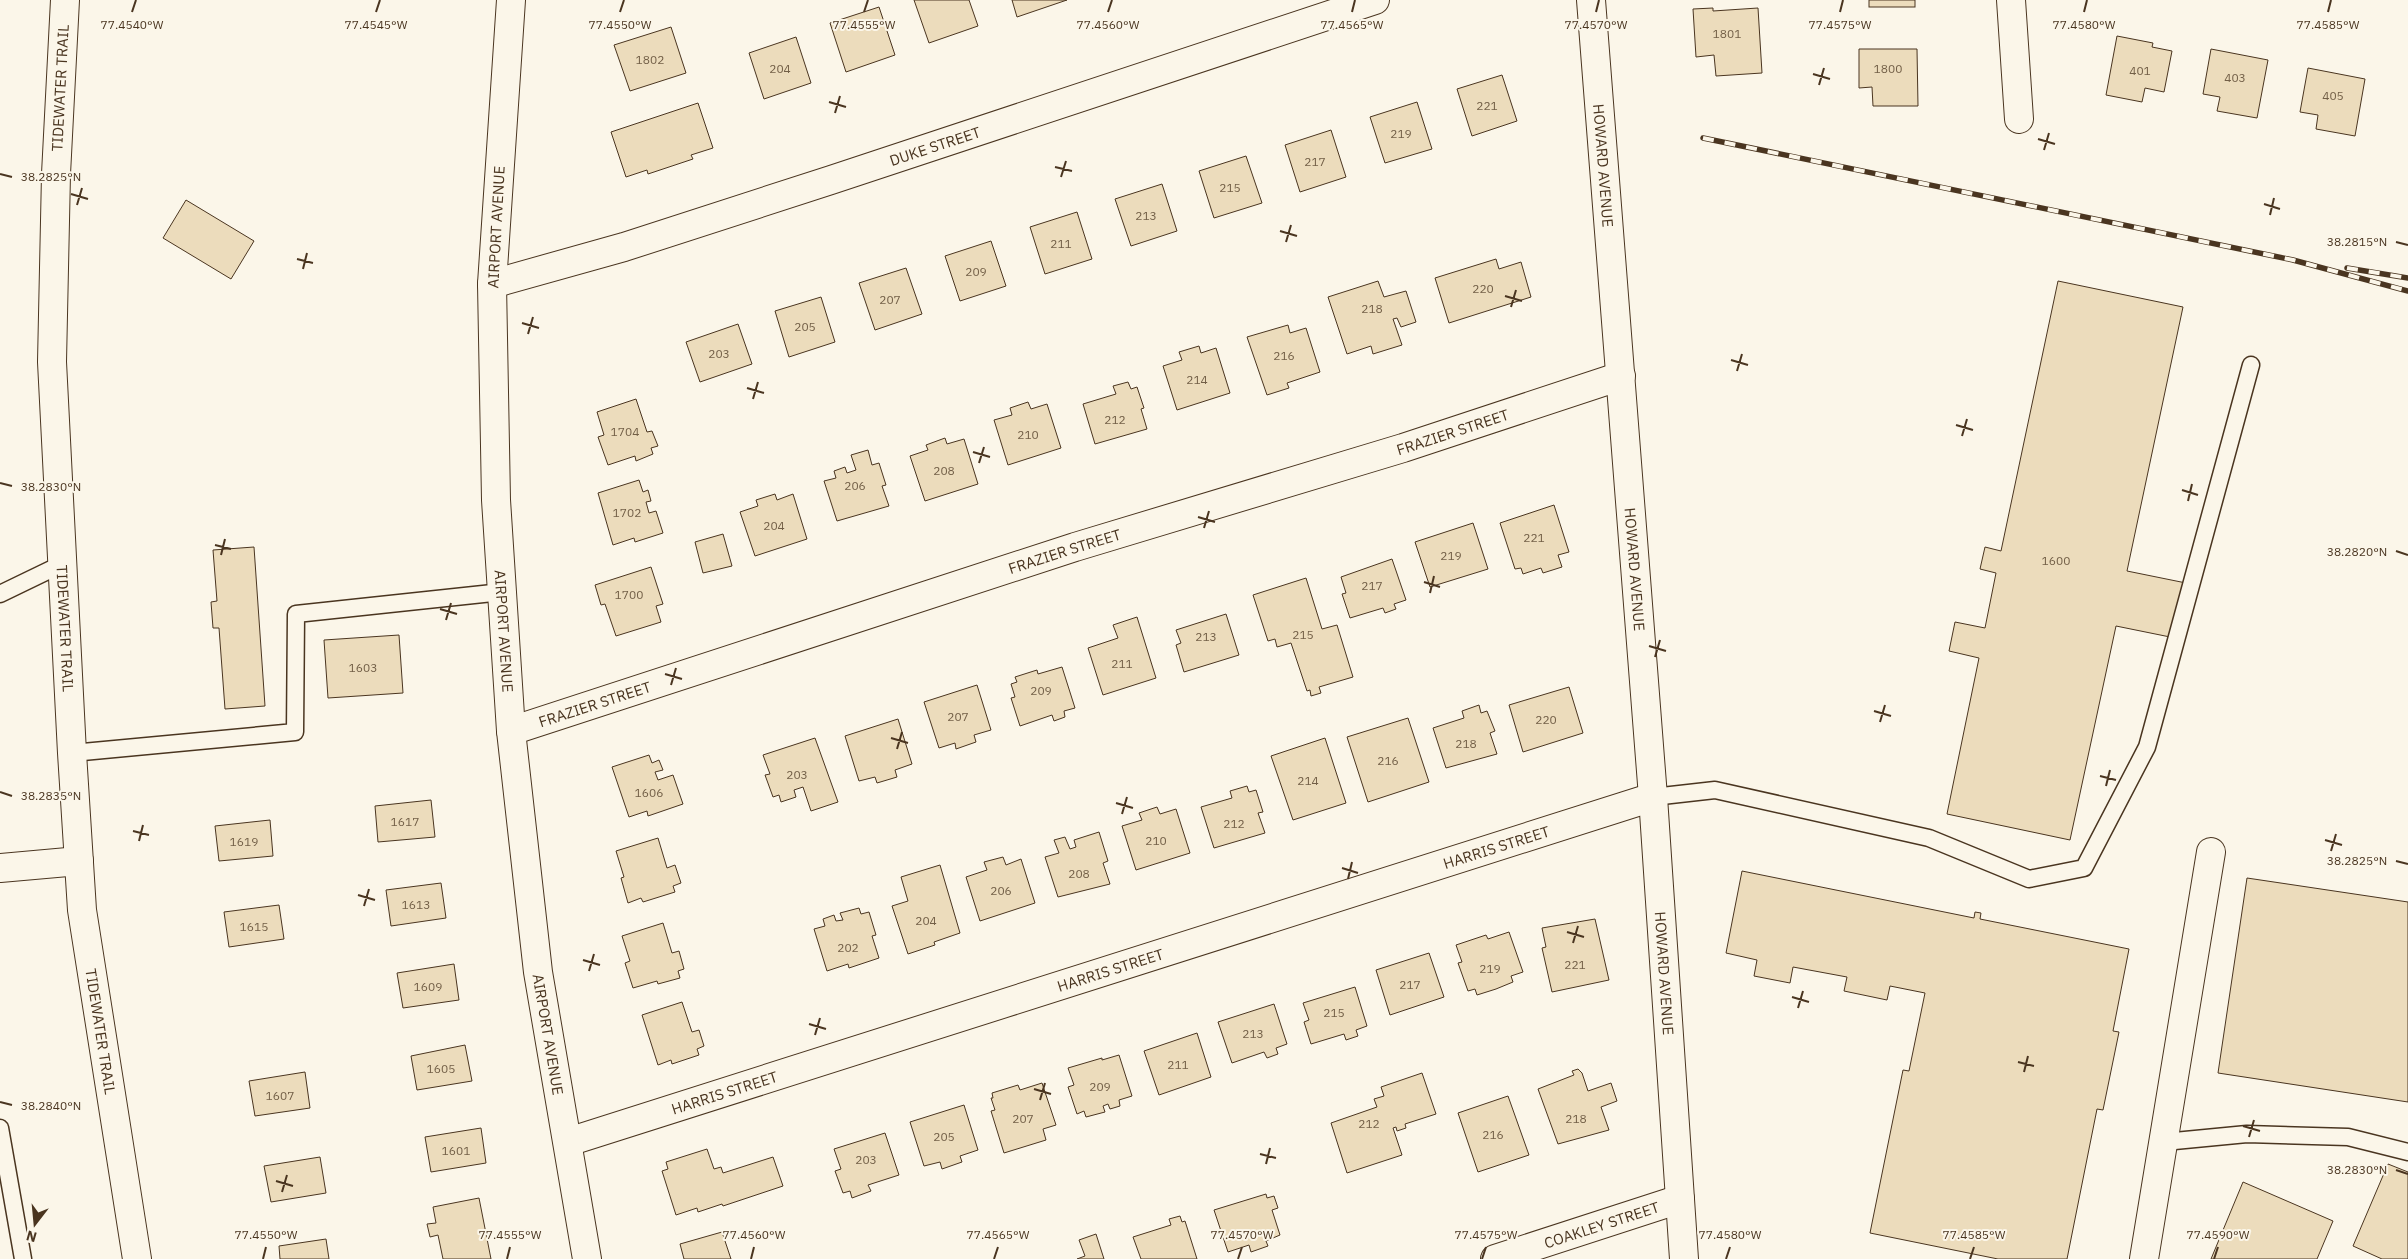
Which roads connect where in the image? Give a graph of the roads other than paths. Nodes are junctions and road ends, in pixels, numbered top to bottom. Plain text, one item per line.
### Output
1 (65, 0) edge
2 (510, 0) edge
3 (1375, 0) edge
4 (1592, 0) edge
5 (2012, 0) edge
6 (2019, 119) dead end
7 (492, 284) junction
8 (2252, 365) dead end
9 (1621, 376) junction
10 (62, 564) junction
11 (502, 592) junction
12 (0, 594) edge
13 (511, 731) junction
14 (72, 753) junction
15 (1653, 797) junction
16 (2211, 852) dead end
17 (79, 862) junction
18 (0, 868) edge
19 (0, 1128) edge
20 (568, 1142) junction
21 (2164, 1142) junction
22 (2408, 1152) edge
23 (1680, 1199) junction
24 (138, 1256) edge
25 (23, 1259) edge
26 (587, 1259) edge
27 (1494, 1259) edge
28 (1684, 1259) edge
29 (2144, 1259) edge

1 - 10 street, TIDEWATER TRAIL
2 - 7 street, AIRPORT AVENUE
3 - 7 street, DUKE STREET
4 - 9 street, HOWARD AVENUE
5 - 6 street
7 - 11 street, AIRPORT AVENUE
8 - 15 lane
9 - 13 street, FRAZIER STREET
9 - 15 street, HOWARD AVENUE
10 - 12 lane
10 - 14 street, TIDEWATER TRAIL
11 - 13 street, AIRPORT AVENUE
11 - 14 lane
13 - 20 street, AIRPORT AVENUE
14 - 17 street, TIDEWATER TRAIL
15 - 20 street, HARRIS STREET
15 - 23 street, HOWARD AVENUE
16 - 21 street
17 - 18 street
17 - 24 street, TIDEWATER TRAIL
19 - 25 lane
20 - 26 street, AIRPORT AVENUE
21 - 22 lane
21 - 29 street
23 - 27 street, COAKLEY STREET
23 - 28 street, HOWARD AVENUE

